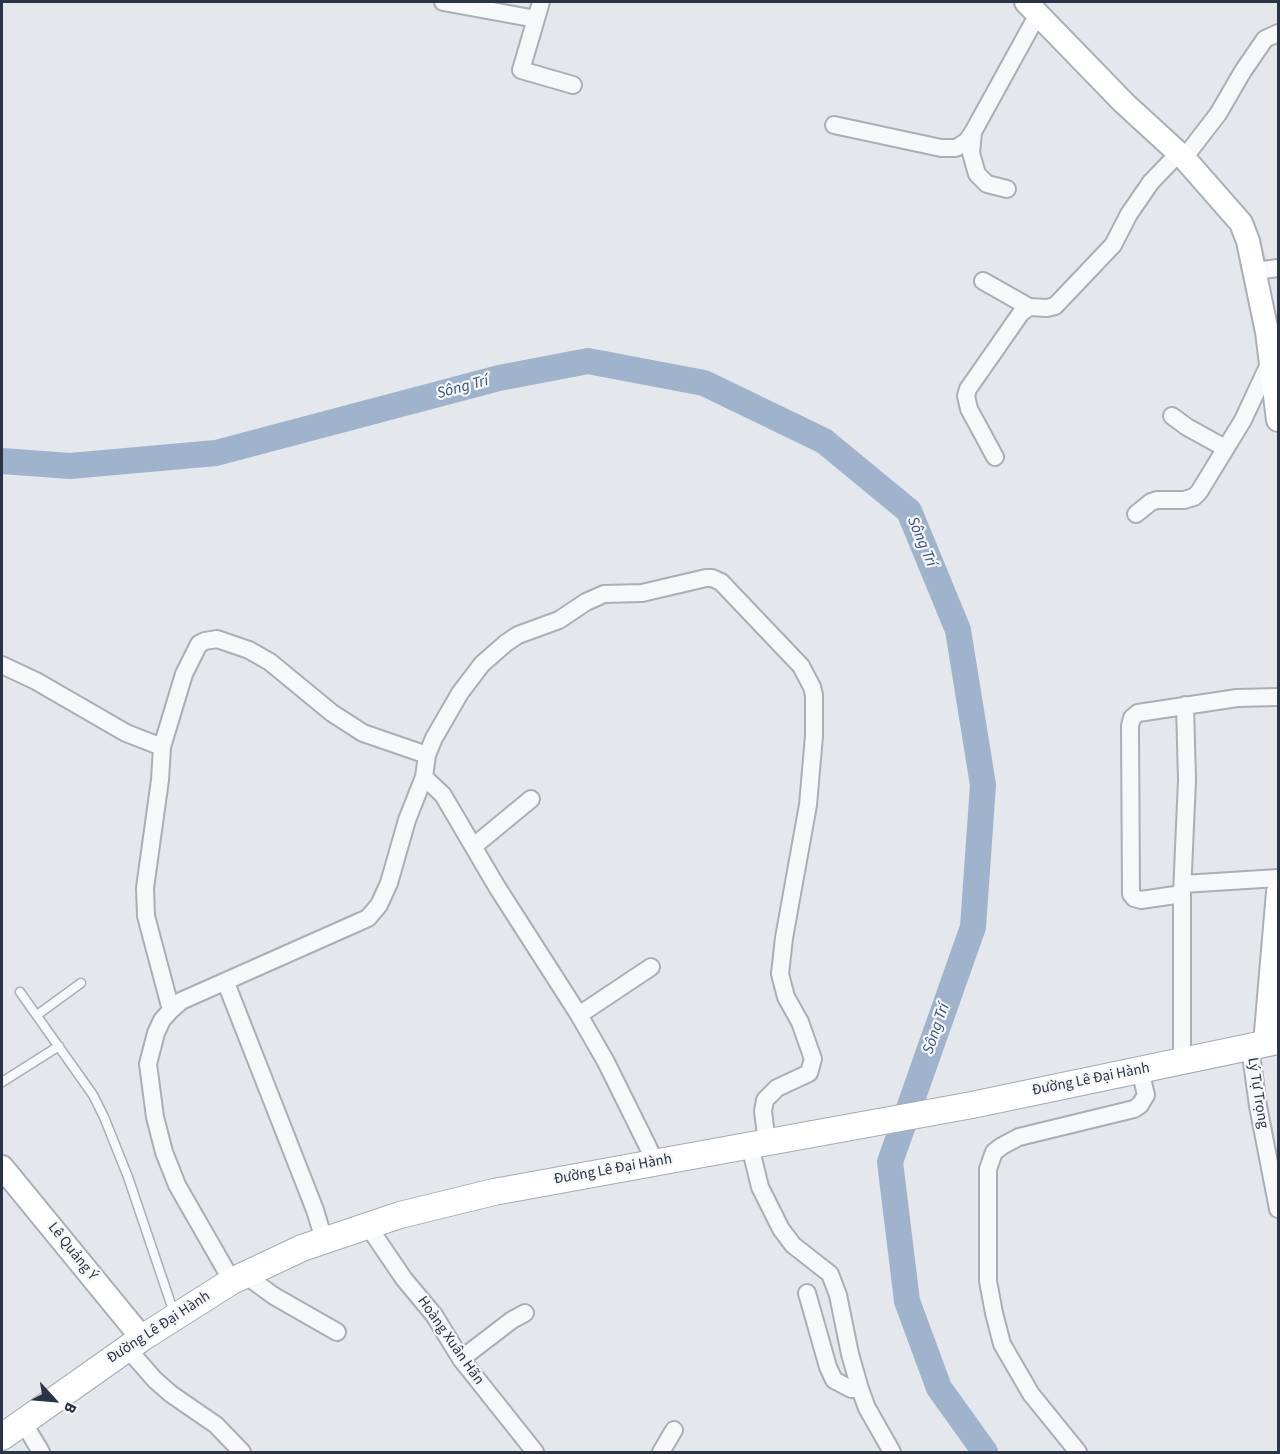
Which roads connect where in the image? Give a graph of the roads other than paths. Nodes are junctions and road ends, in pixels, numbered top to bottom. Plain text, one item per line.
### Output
1 (443, 2) edge
2 (541, 2) edge
3 (1032, 8) edge
4 (536, 20) junction
5 (1278, 33) edge
6 (573, 85) dead end
7 (834, 125) dead end
8 (973, 132) junction
9 (1182, 155) junction
10 (1007, 189) dead end
11 (1278, 268) edge
12 (1255, 271) junction
13 (983, 281) dead end
14 (1029, 307) junction
15 (1273, 332) edge
16 (1274, 372) edge
17 (1172, 416) dead end
18 (1278, 420) edge
19 (1225, 448) junction
20 (995, 457) dead end
21 (1136, 514) dead end
22 (2, 665) edge
23 (1278, 698) edge
24 (1185, 705) junction
25 (162, 747) junction
26 (427, 755) junction
27 (424, 777) junction
28 (531, 799) dead end
29 (474, 846) junction
30 (1278, 878) edge
31 (1183, 889) junction
32 (1278, 892) edge
33 (651, 967) dead end
34 (81, 982) dead end
35 (226, 983) junction
36 (20, 992) dead end
37 (171, 1010) junction
38 (579, 1014) junction
39 (37, 1015) junction
40 (1264, 1044) edge
41 (59, 1046) junction
42 (1182, 1062) junction
43 (1140, 1070) junction
44 (2, 1082) edge
45 (759, 1144) junction
46 (656, 1163) junction
47 (2, 1167) edge
48 (1275, 1177) edge
49 (1278, 1209) edge
50 (368, 1226) junction
51 (324, 1240) junction
52 (239, 1278) junction
53 (807, 1293) dead end
54 (525, 1313) dead end
55 (175, 1316) junction
56 (337, 1332) dead end
57 (134, 1343) junction
58 (461, 1359) junction
59 (860, 1389) junction
60 (23, 1422) junction
61 (674, 1430) dead end
62 (2, 1437) edge
63 (41, 1452) edge
64 (242, 1452) edge
65 (535, 1452) edge
66 (661, 1452) edge
67 (892, 1452) edge
68 (1078, 1452) edge

1 - 4 street
2 - 4 street
3 - 8 street
3 - 9 street
4 - 6 street
5 - 9 street
7 - 8 street
8 - 10 street
9 - 12 street
9 - 14 street
11 - 12 street
12 - 15 street
13 - 14 street
14 - 20 street
15 - 16 street
16 - 18 street
16 - 19 street
17 - 19 street
19 - 21 street
22 - 25 street
23 - 24 street
24 - 31 street
24 - 31 street
25 - 26 street
25 - 37 street
26 - 27 street
26 - 45 street
27 - 29 street
27 - 35 street
28 - 29 street
29 - 38 street
30 - 31 street
31 - 42 street
32 - 40 street
33 - 38 street
34 - 39 lane
35 - 37 street
35 - 51 street
36 - 39 lane
37 - 52 street
38 - 46 street
39 - 41 lane
40 - 42 main road, Đường Lê Đại Hành
40 - 48 street, Lý Tự Trọng
41 - 44 lane
41 - 55 lane
42 - 43 main road, Đường Lê Đại Hành
43 - 45 main road, Đường Lê Đại Hành
43 - 68 street
45 - 46 main road, Đường Lê Đại Hành
45 - 59 street
46 - 50 main road, Đường Lê Đại Hành
47 - 57 street, Lê Quảng Ý
48 - 49 street, Lý Tự Trọng
50 - 51 main road, Đường Lê Đại Hành
50 - 58 street, Hoàng Xuân Hãn
51 - 52 main road, Đường Lê Đại Hành
52 - 55 main road, Đường Lê Đại Hành
52 - 56 street
53 - 59 street
54 - 58 street
55 - 57 main road, Đường Lê Đại Hành
57 - 60 main road, Đường Lê Đại Hành
57 - 64 street
58 - 65 street, Hoàng Xuân Hãn
59 - 67 street
60 - 62 main road, Đường Lê Đại Hành
60 - 63 street
61 - 66 street

